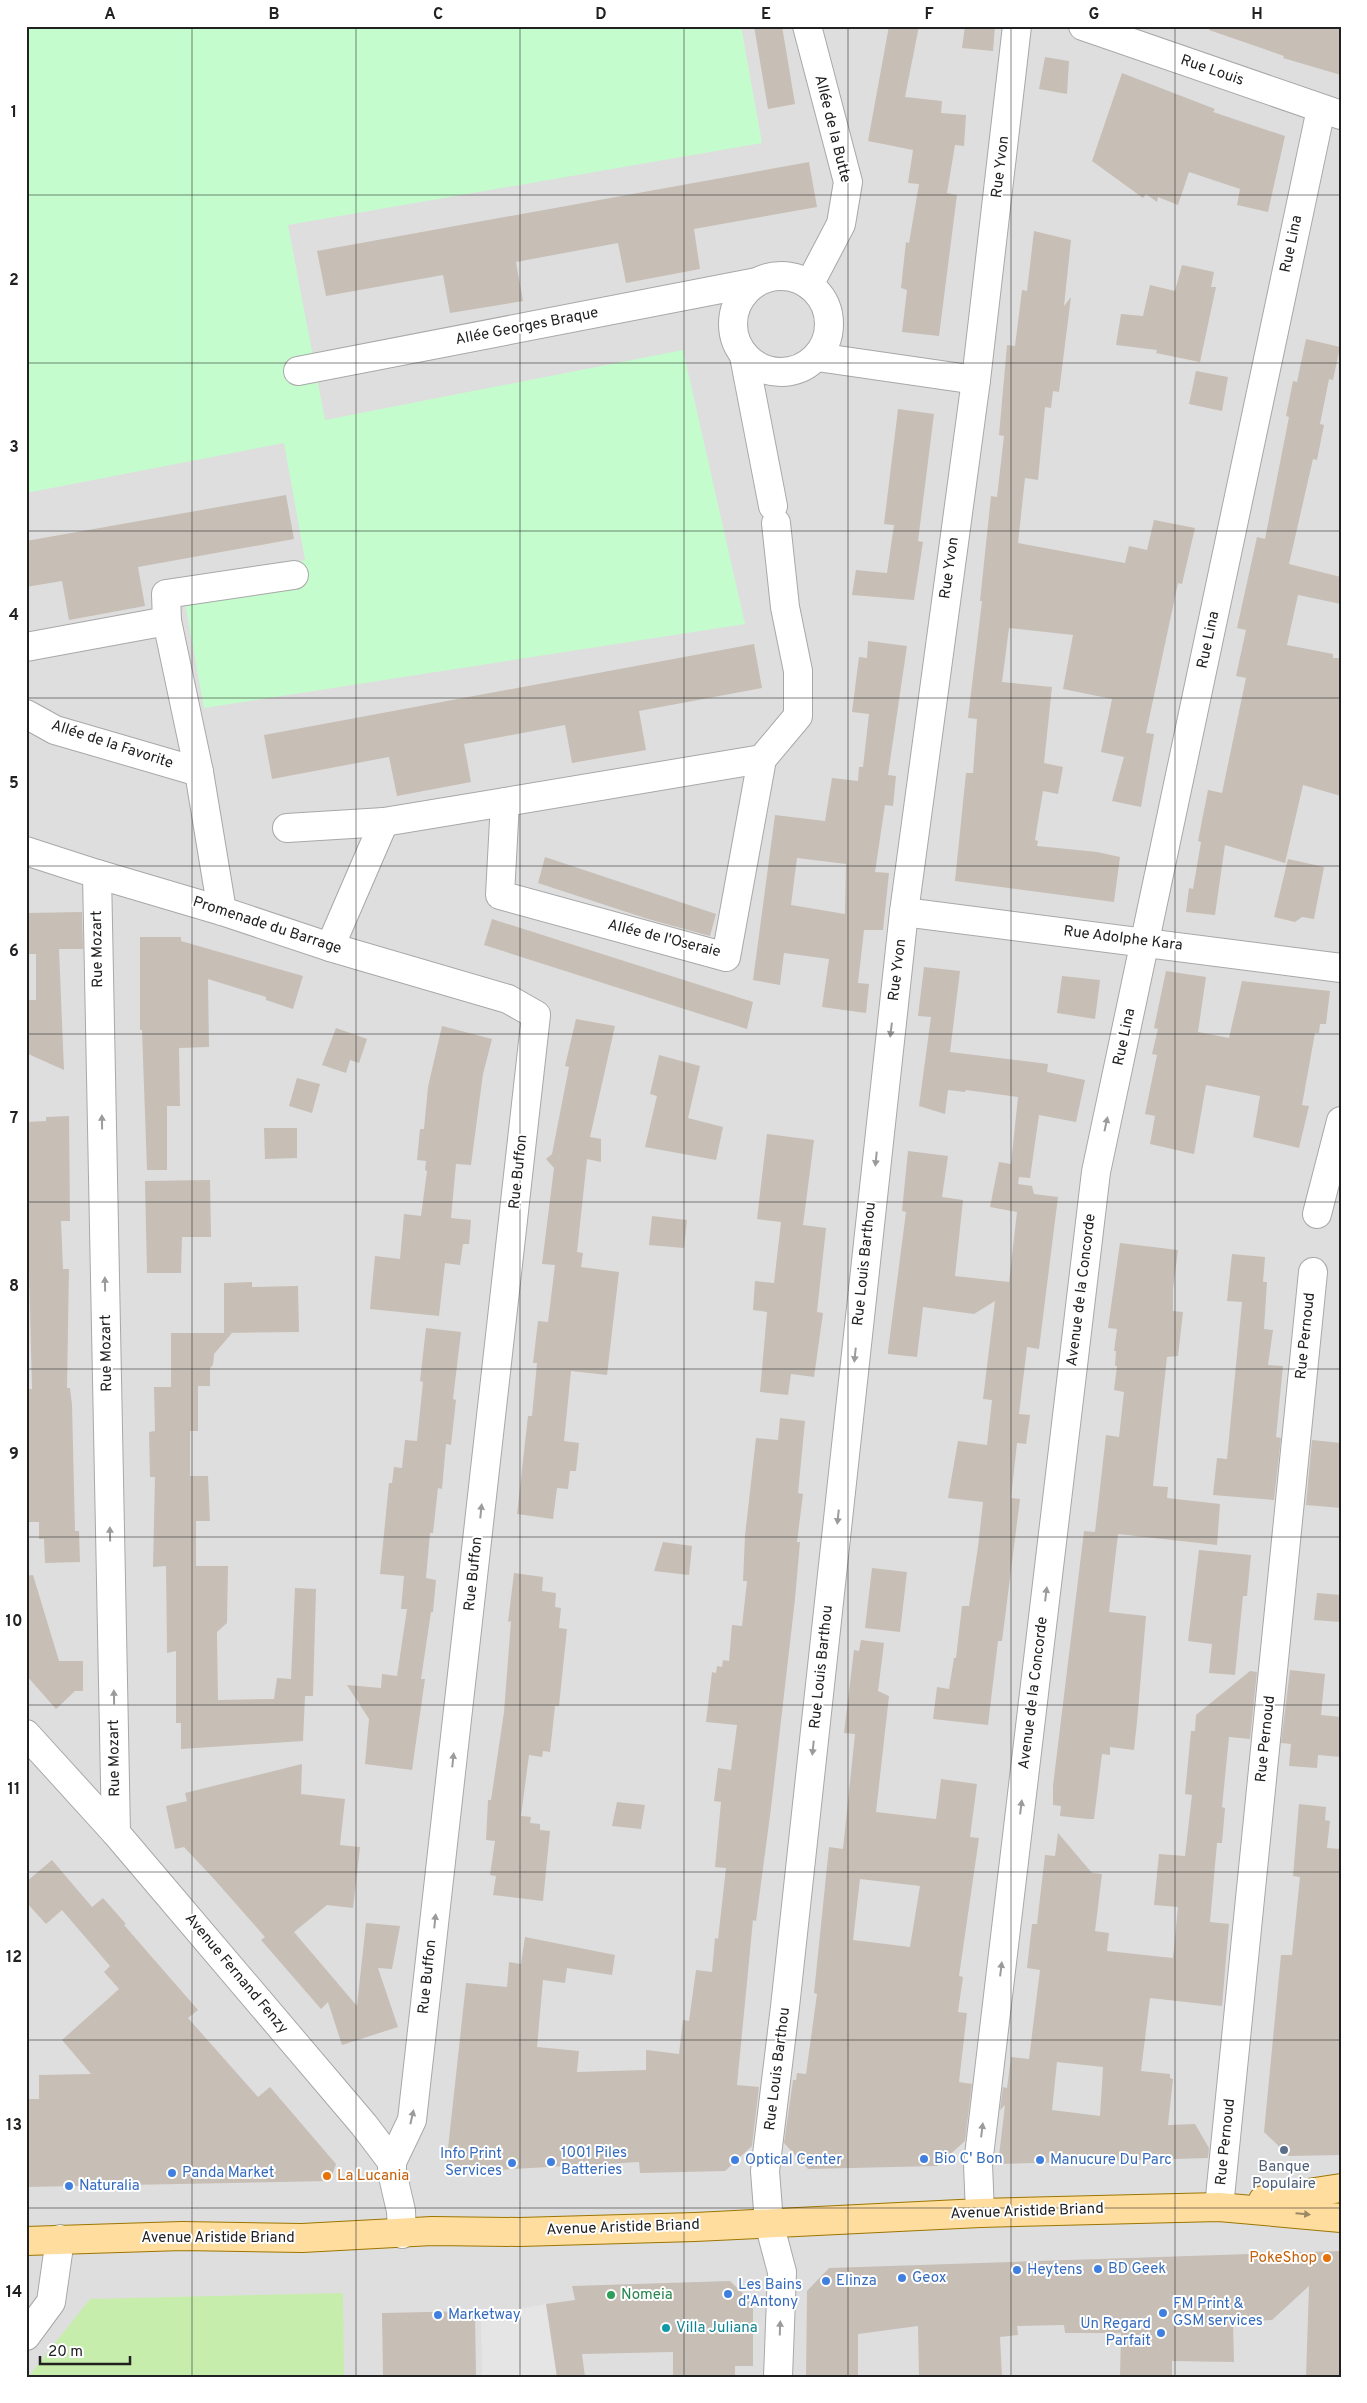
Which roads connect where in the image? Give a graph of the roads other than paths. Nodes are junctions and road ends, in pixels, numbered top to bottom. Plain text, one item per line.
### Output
1 (806, 26) edge
2 (1017, 26) edge
3 (1083, 26) edge
4 (1331, 112) edge
5 (757, 282) junction
6 (809, 285) junction
7 (744, 356) junction
8 (817, 357) junction
9 (298, 371) dead end
10 (976, 380) junction
11 (775, 515) joint
12 (294, 575) dead end
13 (167, 621) junction
14 (26, 647) edge
15 (26, 714) edge
16 (762, 759) junction
17 (199, 772) junction
18 (505, 802) junction
19 (384, 822) junction
20 (287, 828) dead end
21 (26, 851) edge
22 (97, 874) junction
23 (222, 910) junction
24 (904, 912) junction
25 (1145, 942) junction
26 (330, 947) junction
27 (1341, 968) edge
28 (508, 999) joint
29 (882, 1110) joint
30 (1341, 1121) edge
31 (1096, 1172) joint
32 (1318, 1214) dead end
33 (1313, 1272) dead end
34 (26, 1734) edge
35 (116, 1833) junction
36 (392, 2162) junction
37 (1341, 2188) edge
38 (1219, 2207) junction
39 (980, 2213) junction
40 (1341, 2218) edge
41 (769, 2223) junction
42 (402, 2234) junction
43 (60, 2239) junction
44 (26, 2241) edge
45 (26, 2336) edge
46 (778, 2377) edge

1 - 6 street, Allée de la Butte
2 - 10 street, Rue Yvon
3 - 4 street, Rue Louis
4 - 25 street, Rue Lina
5 - 6 street, Allée Georges Braque
5 - 7 street, Allée Georges Braque
5 - 9 street, Allée Georges Braque
6 - 8 street
7 - 8 street
7 - 11 street, Allée Georges Braque
8 - 10 street
10 - 24 street, Rue Yvon
11 - 16 street, Allée de l'Oseraie
12 - 13 street, Allée de la Favorite
13 - 14 street
13 - 17 street, Allée de la Favorite
15 - 17 street, Allée de la Favorite
16 - 18 street
16 - 18 street, Allée de l'Oseraie
17 - 23 street, Allée de la Favorite
18 - 19 street
19 - 20 street
19 - 26 street
21 - 22 street, Promenade du Barrage
22 - 23 street, Promenade du Barrage
35 -> 22 street, Rue Mozart
23 - 26 street, Promenade du Barrage
24 - 25 street, Rue Adolphe Kara
24 -> 29 street, Rue Yvon
25 - 27 street, Rue Adolphe Kara
31 -> 25 street, Rue Lina
26 - 28 street, Promenade du Barrage
36 -> 28 street, Rue Buffon
29 -> 41 street, Rue Louis Barthou
30 - 32 street
39 -> 31 street, Avenue de la Concorde
33 - 38 street, Rue Pernoud
34 - 35 street, Avenue Fernand Fenzy
35 - 36 street, Avenue Fernand Fenzy
36 - 42 street, Avenue Fernand Fenzy
37 - 38 main road, Avenue Aristide Briand
38 - 39 main road, Avenue Aristide Briand
38 -> 40 main road, Avenue Aristide Briand
39 - 41 main road, Avenue Aristide Briand
41 - 42 main road, Avenue Aristide Briand
46 -> 41 street, Rue Louis Barthou
42 - 43 main road, Avenue Aristide Briand
43 - 44 main road, Avenue Aristide Briand
43 - 45 street

